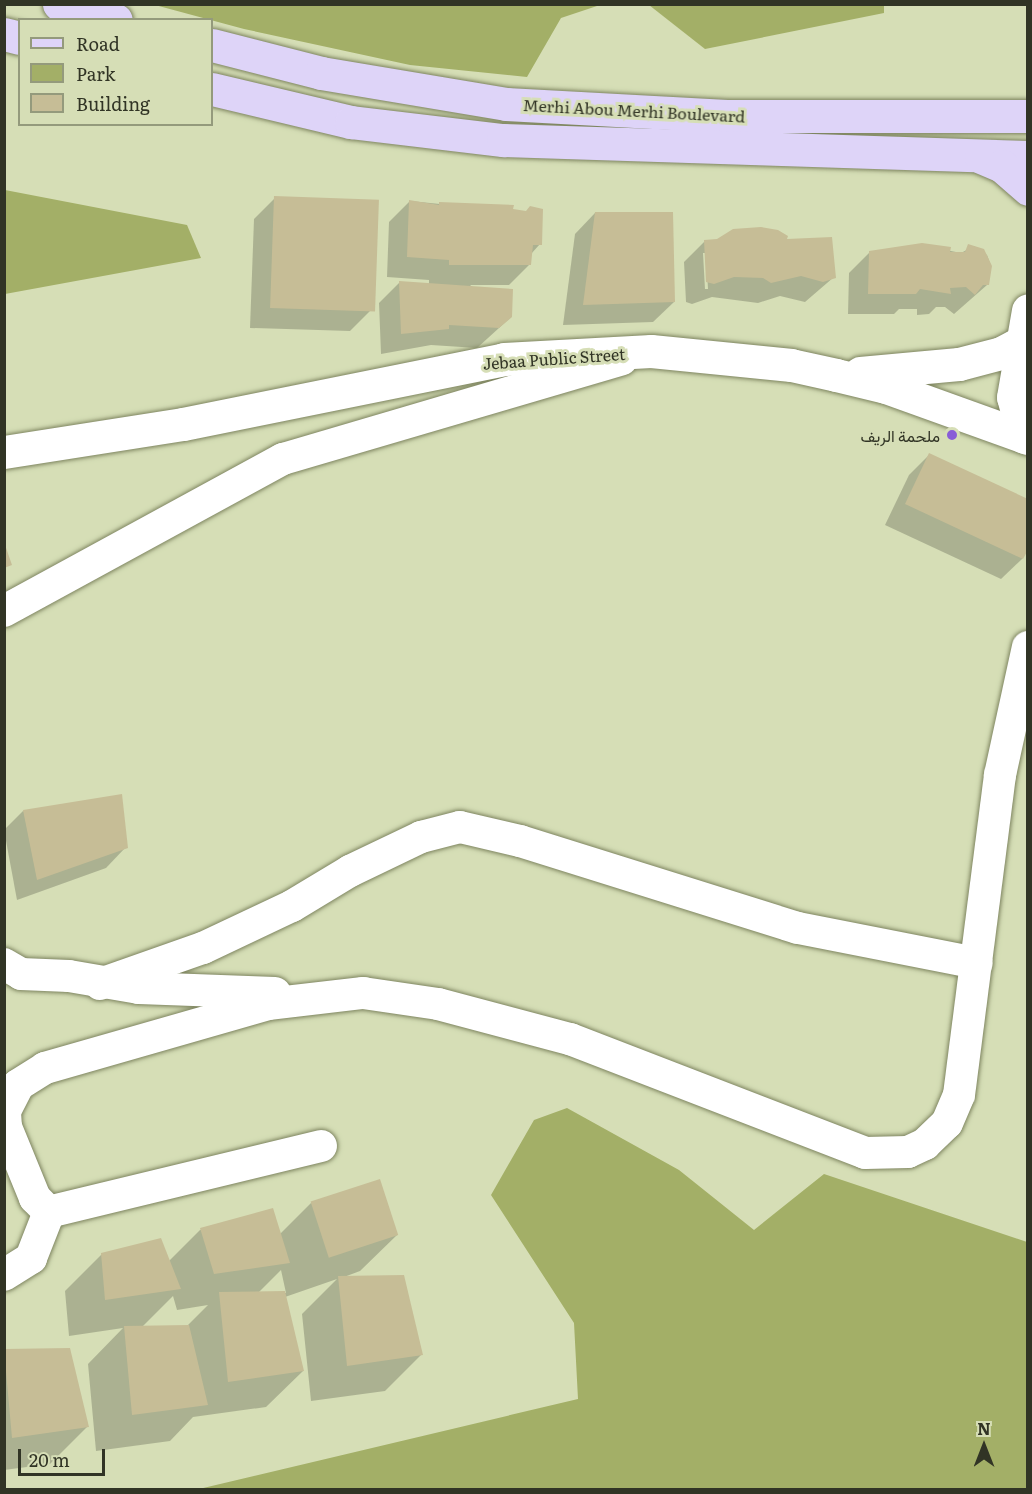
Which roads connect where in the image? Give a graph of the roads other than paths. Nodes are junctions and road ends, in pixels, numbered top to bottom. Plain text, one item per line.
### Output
1 (59, 4) edge
2 (109, 18) edge
3 (213, 45) edge
4 (213, 89) edge
5 (985, 115) junction
6 (1028, 116) edge
7 (1028, 124) edge
8 (976, 155) junction
9 (1028, 157) edge
10 (1028, 189) edge
11 (1028, 310) edge
12 (1022, 342) junction
13 (651, 351) junction
14 (836, 375) junction
15 (1026, 438) edge
16 (4, 452) edge
17 (4, 610) edge
18 (1028, 647) edge
19 (977, 963) junction
20 (4, 964) edge
21 (100, 984) junction
22 (333, 995) junction
23 (321, 1146) dead end
24 (50, 1212) junction
25 (4, 1275) edge

1 - 2 main road
3 - 5 main road, Merhi Abou Merhi Boulevard
4 - 8 main road, Merhi Abou Merhi Boulevard
5 - 6 main road, Merhi Abou Merhi Boulevard
5 - 7 main road
8 - 9 main road, Merhi Abou Merhi Boulevard
8 - 10 main road
11 - 12 main road
12 - 14 main road
12 - 15 main road
13 - 14 main road, Jebaa Public Street
13 - 16 main road, Jebaa Public Street
13 - 17 street
14 - 15 main road, Jebaa Public Street
18 - 19 street
19 - 21 street
19 - 22 street
20 - 21 street
21 - 22 street
22 - 24 street
23 - 24 street
24 - 25 street

